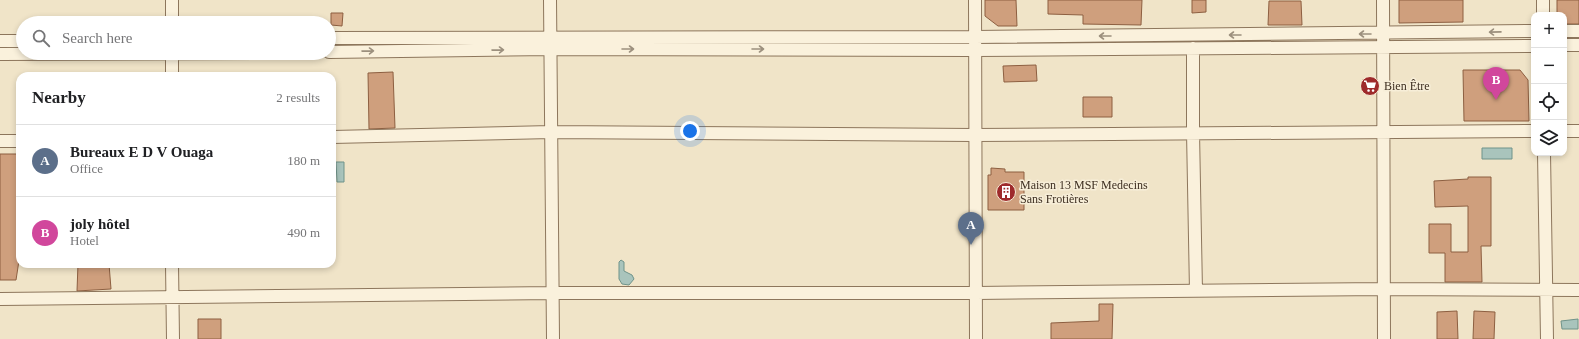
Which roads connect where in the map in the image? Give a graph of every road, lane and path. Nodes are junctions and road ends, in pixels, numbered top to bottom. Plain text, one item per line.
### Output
1 (172, 0) edge
2 (550, 0) edge
3 (974, 0) edge
4 (1382, 0) edge
5 (1542, 0) edge
6 (1542, 12) edge
7 (172, 16) edge
8 (1531, 31) edge
9 (1567, 31) edge
10 (1579, 31) edge
11 (1383, 34) junction
12 (974, 37) junction
13 (336, 38) edge
14 (0, 41) edge
15 (16, 41) edge
16 (551, 43) junction
17 (1567, 45) edge
18 (1579, 45) edge
19 (1531, 46) edge
20 (1382, 47) junction
21 (1193, 48) junction
22 (975, 50) junction
23 (336, 52) edge
24 (0, 54) edge
25 (16, 54) edge
26 (172, 60) edge
27 (172, 72) edge
28 (1384, 131) junction
29 (1531, 131) edge
30 (1567, 131) edge
31 (1579, 131) edge
32 (551, 132) junction
33 (1193, 132) junction
34 (974, 135) junction
35 (336, 136) edge
36 (16, 141) edge
37 (0, 142) edge
38 (1544, 156) edge
39 (172, 268) edge
40 (1384, 289) junction
41 (1546, 290) junction
42 (1579, 290) edge
43 (1196, 291) junction
44 (552, 293) junction
45 (976, 293) junction
46 (172, 297) junction
47 (0, 299) edge
48 (173, 339) edge
49 (552, 339) edge
50 (976, 339) edge
51 (1384, 339) edge
52 (1547, 339) edge

1 - 7 street
2 - 16 street
3 - 12 street
4 - 11 street
5 - 6 street
8 -> 11 street
9 - 10 street
11 -> 12 street
11 - 20 street
12 - 16 street
12 - 22 street
13 - 16 street
14 - 15 street
16 -> 22 street
23 -> 16 street
16 - 32 street
17 - 18 street
19 - 20 street
20 - 21 street
20 - 28 street
21 - 22 street
21 - 33 street
22 - 34 street
24 - 25 street
26 - 27 street
28 - 29 street
28 - 33 street
28 - 40 street
30 - 31 street
32 - 34 street
32 - 35 street
32 - 44 street
33 - 34 street
33 - 43 street
34 - 45 street
36 - 37 street
38 - 41 street
39 - 46 street
40 - 41 street
40 - 43 street
40 - 51 street
41 - 42 street
41 - 52 street
43 - 45 street
44 - 45 street
44 - 46 street
44 - 49 street
45 - 50 street
46 - 47 street
46 - 48 street

